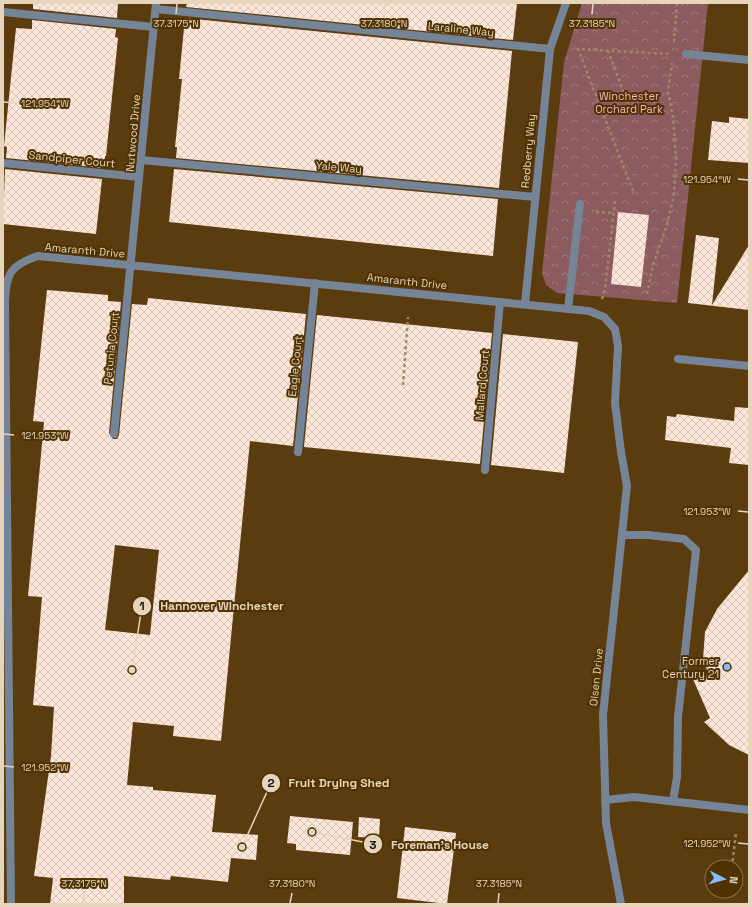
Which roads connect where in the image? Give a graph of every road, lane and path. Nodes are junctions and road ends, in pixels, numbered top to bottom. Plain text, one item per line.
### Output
1 (566, 3) edge
2 (678, 3) edge
3 (156, 6) edge
4 (3, 12) edge
5 (154, 27) junction
6 (550, 49) junction
7 (608, 51) junction
8 (673, 54) junction
9 (686, 54) dead end
10 (749, 60) edge
11 (603, 115) junction
12 (141, 160) junction
13 (3, 163) edge
14 (140, 177) junction
15 (632, 191) dead end
16 (535, 197) junction
17 (615, 201) dead end
18 (580, 204) dead end
19 (131, 265) junction
20 (314, 283) junction
21 (647, 294) dead end
22 (500, 302) junction
23 (602, 302) dead end
24 (525, 304) junction
25 (568, 309) junction
26 (408, 317) dead end
27 (678, 359) dead end
28 (749, 366) edge
29 (403, 385) dead end
30 (114, 434) dead end
31 (298, 452) dead end
32 (621, 452) joint
33 (485, 470) dead end
34 (622, 535) junction
35 (605, 800) junction
36 (673, 801) junction
37 (749, 810) edge
38 (736, 832) dead end
39 (733, 859) edge
40 (11, 904) edge
41 (621, 904) edge

1 - 6 street, Redberry Way
2 - 8 path
3 - 5 street, Nutwood Drive
3 - 6 street, Laraline Way
4 - 5 street
5 - 12 street, Nutwood Drive
6 - 16 street, Redberry Way
7 - 8 path
7 - 11 path
7 - 11 path
8 - 21 path
9 - 10 street
11 - 15 path
12 - 14 street, Nutwood Drive
12 - 16 street, Yale Way
13 - 14 street, Sandpiper Court
14 - 19 street, Nutwood Drive
16 - 24 street, Redberry Way
17 - 23 path
18 - 25 street
19 - 20 street, Amaranth Drive
19 - 30 street, Petunia Court
19 - 40 street, Amaranth Drive
20 - 22 street, Amaranth Drive
20 - 31 street, Eagle Court
22 - 24 street, Amaranth Drive
22 - 33 street, Mallard Court
24 - 25 street, Amaranth Drive
25 - 32 street, Amaranth Drive
26 - 29 path
27 - 28 street
32 - 34 street, Olsen Drive
34 - 35 street, Olsen Drive
34 - 36 street
35 - 36 street
35 - 41 street, Olsen Drive
36 - 37 street
38 - 39 path

